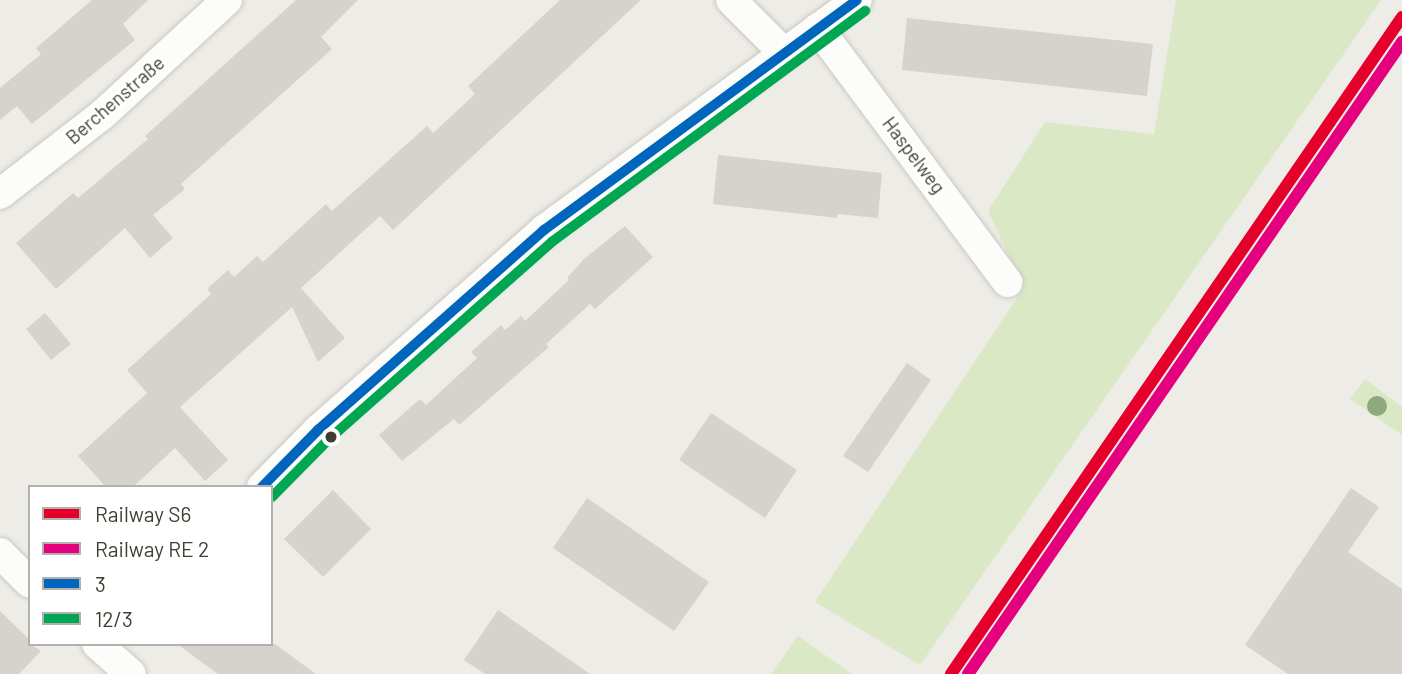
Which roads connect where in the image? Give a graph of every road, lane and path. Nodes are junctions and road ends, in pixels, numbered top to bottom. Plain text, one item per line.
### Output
1 (227, 0) edge
2 (731, 0) edge
3 (857, 0) edge
4 (818, 28) junction
5 (783, 52) junction
6 (0, 194) edge
7 (1007, 282) dead end
8 (264, 485) edge
9 (0, 553) edge
10 (28, 581) edge
11 (103, 654) edge
12 (131, 674) edge

1 - 6 street, Berchenstraße
2 - 5 street
3 - 4 street
4 - 5 street
4 - 7 street, Haspelweg
5 - 8 street
9 - 10 street
11 - 12 street

